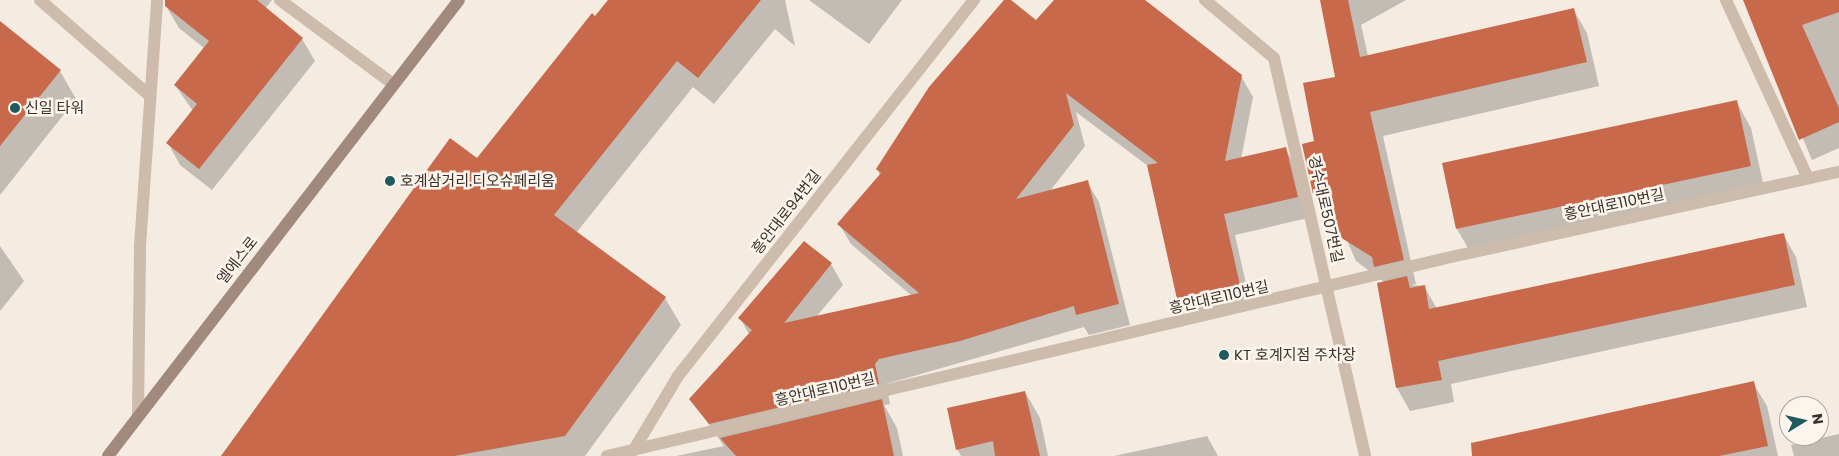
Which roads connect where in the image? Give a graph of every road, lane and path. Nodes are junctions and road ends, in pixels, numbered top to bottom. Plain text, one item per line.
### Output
1 (40, 0) edge
2 (157, 0) edge
3 (280, 0) edge
4 (459, 0) edge
5 (974, 0) edge
6 (1206, 0) edge
7 (1726, 0) edge
8 (393, 84) junction
9 (150, 96) junction
10 (1839, 172) edge
11 (1808, 178) junction
12 (1328, 288) junction
13 (138, 415) junction
14 (632, 451) junction
15 (611, 455) edge
16 (108, 456) edge
17 (1365, 456) edge

1 - 9 street
2 - 9 street
3 - 8 street
4 - 8 street, 엘에스로
5 - 14 street, 흥안대로94번길
6 - 12 street, 경수대로507번길
7 - 11 street
8 - 13 street, 엘에스로
9 - 13 street
10 - 11 street, 흥안대로110번길
11 - 12 street, 흥안대로110번길
12 - 14 street, 흥안대로110번길
12 - 17 street, 경수대로507번길
13 - 16 street, 엘에스로
14 - 15 street, 흥안대로110번길

